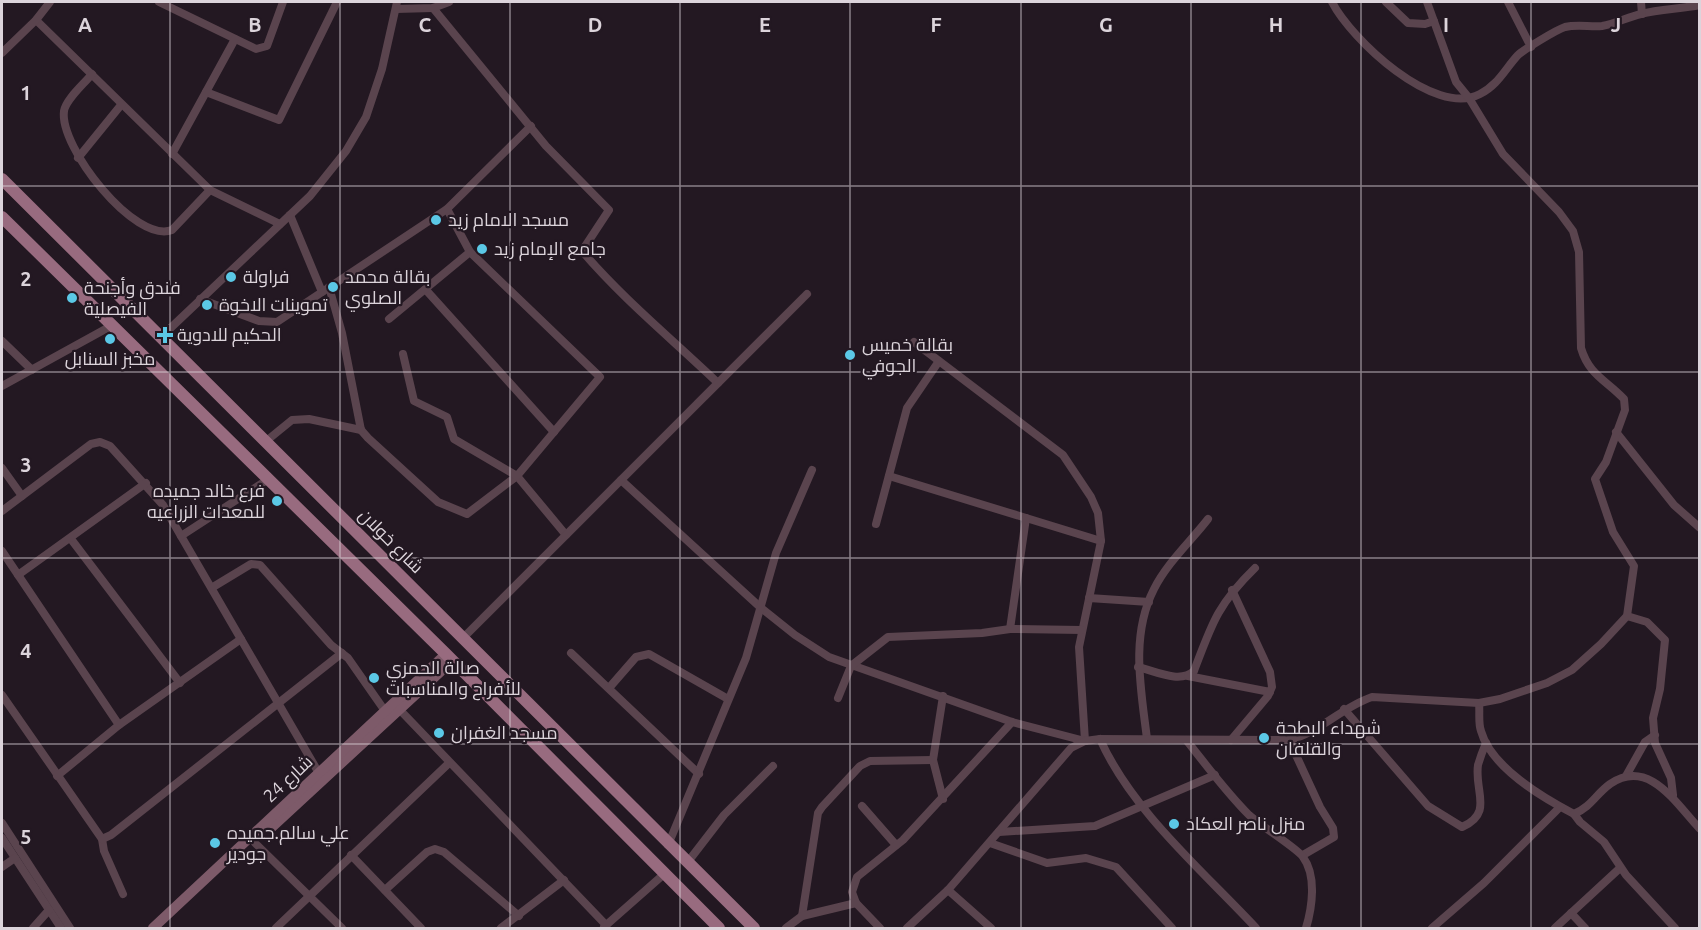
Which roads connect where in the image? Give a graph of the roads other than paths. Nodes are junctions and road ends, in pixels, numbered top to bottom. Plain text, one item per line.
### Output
1 (50, 2) edge
2 (159, 2) edge
3 (282, 2) edge
4 (337, 2) edge
5 (449, 2) edge
6 (1332, 2) edge
7 (1386, 2) edge
8 (1426, 2) edge
9 (1508, 2) edge
10 (1641, 2) edge
11 (397, 5) edge
12 (1700, 5) edge
13 (433, 8) junction
14 (1642, 14) junction
15 (36, 20) junction
16 (1434, 21) junction
17 (235, 39) junction
18 (1532, 47) junction
19 (2, 53) edge
20 (92, 74) junction
21 (206, 92) junction
22 (1469, 98) junction
23 (121, 105) junction
24 (531, 126) junction
25 (172, 154) junction
26 (78, 159) junction
27 (2, 179) edge
28 (210, 190) junction
29 (447, 208) junction
30 (290, 214) junction
31 (2, 217) edge
32 (280, 224) junction
33 (470, 252) junction
34 (326, 290) junction
35 (426, 290) junction
36 (807, 294) dead end
37 (200, 299) junction
38 (389, 319) dead end
39 (111, 326) junction
40 (160, 339) junction
41 (2, 341) edge
42 (914, 342) dead end
43 (403, 354) dead end
44 (939, 361) junction
45 (32, 370) junction
46 (718, 383) junction
47 (2, 386) edge
48 (361, 430) junction
49 (554, 432) junction
50 (1616, 432) junction
51 (265, 442) junction
52 (2, 468) edge
53 (812, 470) dead end
54 (516, 476) junction
55 (889, 476) junction
56 (267, 480) junction
57 (621, 480) junction
58 (146, 483) junction
59 (22, 496) junction
60 (2, 511) edge
61 (1026, 518) junction
62 (1209, 519) dead end
63 (876, 524) dead end
64 (1700, 528) edge
65 (566, 535) junction
66 (181, 536) junction
67 (71, 539) junction
68 (1101, 541) junction
69 (2, 551) edge
70 (1255, 568) dead end
71 (18, 575) junction
72 (213, 587) junction
73 (1232, 591) junction
74 (1089, 598) junction
75 (1149, 602) junction
76 (760, 607) junction
77 (1627, 616) junction
78 (1010, 629) junction
79 (1082, 630) junction
80 (463, 638) junction
81 (241, 639) junction
82 (342, 653) junction
83 (571, 653) dead end
84 (449, 658) junction
85 (851, 666) junction
86 (1138, 667) junction
87 (1188, 676) junction
88 (180, 683) junction
89 (609, 688) junction
90 (1270, 692) junction
91 (2, 695) edge
92 (943, 696) junction
93 (838, 698) dead end
94 (728, 699) junction
95 (279, 703) junction
96 (1479, 703) junction
97 (399, 709) junction
98 (1344, 710) junction
99 (385, 711) junction
100 (1012, 722) junction
101 (118, 725) junction
102 (1654, 735) junction
103 (1100, 739) junction
104 (1147, 739) junction
105 (1231, 740) junction
106 (1288, 740) junction
107 (1085, 741) junction
108 (1187, 741) junction
109 (1486, 743) junction
110 (933, 760) junction
111 (449, 763) junction
112 (773, 766) dead end
113 (699, 774) junction
114 (1215, 775) junction
115 (57, 776) junction
116 (1626, 776) junction
117 (320, 777) junction
118 (1673, 795) junction
119 (943, 799) junction
120 (862, 806) dead end
121 (1143, 807) junction
122 (1560, 807) junction
123 (1574, 814) junction
124 (2, 823) edge
125 (1700, 829) edge
126 (999, 832) junction
127 (2, 838) edge
128 (102, 839) junction
129 (255, 843) junction
130 (990, 843) junction
131 (668, 845) junction
132 (896, 845) junction
133 (351, 855) junction
134 (1303, 855) junction
135 (15, 858) junction
136 (687, 864) junction
137 (2, 867) edge
138 (1620, 868) junction
139 (663, 875) junction
140 (564, 880) junction
141 (385, 890) junction
142 (948, 890) junction
143 (123, 894) dead end
144 (309, 896) junction
145 (856, 903) junction
146 (49, 910) junction
147 (1571, 914) junction
148 (519, 916) junction
149 (802, 916) junction
150 (604, 927) edge
151 (33, 928) edge
152 (61, 928) edge
153 (70, 928) edge
154 (153, 928) edge
155 (164, 928) edge
156 (276, 928) edge
157 (342, 928) edge
158 (421, 928) edge
159 (501, 928) edge
160 (719, 928) edge
161 (754, 928) edge
162 (786, 928) edge
163 (880, 928) edge
164 (907, 928) edge
165 (991, 928) edge
166 (1172, 928) edge
167 (1256, 928) edge
168 (1306, 928) edge
169 (1432, 928) edge
170 (1555, 928) edge
171 (1585, 928) edge
172 (1675, 928) edge

1 - 15 street
2 - 17 street
3 - 17 street
4 - 21 street
5 - 13 street
6 - 22 street
7 - 16 street
8 - 16 street
9 - 18 street
10 - 14 street
11 - 13 street
11 - 30 street
12 - 14 street
13 - 24 street
14 - 18 street
15 - 19 street
15 - 20 street
16 - 22 street
17 - 21 street
18 - 22 street
20 - 23 street
20 - 26 street
21 - 25 street
22 - 50 street
23 - 25 street
23 - 26 street
24 - 29 street
24 - 46 street
25 - 28 street
26 - 28 street
27 - 40 main road, شارع خولان
28 - 32 street
29 - 33 street
29 - 34 street
30 - 32 street
30 - 34 street
31 - 39 main road
32 - 37 street
33 - 35 street
33 - 49 street
34 - 37 street
34 - 48 street
35 - 38 street
35 - 49 street
36 - 46 street
37 - 40 street
39 - 45 street
39 - 56 main road
40 - 51 main road, شارع خولان
41 - 45 street
42 - 44 street
43 - 54 street
44 - 55 street
44 - 68 street
45 - 47 street
46 - 57 street
48 - 51 street
48 - 54 street
49 - 54 street
50 - 64 street
50 - 77 street
51 - 80 main road, شارع خولان
52 - 59 street
53 - 76 street
54 - 65 street
55 - 61 street
55 - 63 street
56 - 66 street
56 - 84 main road
57 - 65 street
57 - 76 street
58 - 59 street
58 - 66 street
58 - 67 street
59 - 60 street
61 - 68 street
61 - 78 street
62 - 75 street
65 - 80 street
66 - 72 street
67 - 71 street
67 - 88 street
68 - 74 street
69 - 71 street
70 - 73 street
71 - 101 street
72 - 81 street
72 - 82 street
73 - 87 street
73 - 90 street
74 - 75 street
74 - 79 street
75 - 86 street
76 - 85 street
76 - 94 street
77 - 96 street
77 - 102 street
78 - 79 street
78 - 85 street
79 - 107 street
80 - 131 main road, شارع خولان
81 - 88 street
81 - 95 street
82 - 95 street
82 - 99 street
83 - 89 street
84 - 97 street, شارع 24
84 - 99 street, شارع 24
84 - 139 main road
85 - 92 street
85 - 93 street
86 - 87 street
86 - 104 street
87 - 90 street
88 - 101 street
89 - 94 street
89 - 113 street
90 - 105 street
91 - 115 street
92 - 100 street
92 - 110 street
94 - 113 street
95 - 117 street
95 - 128 street
96 - 98 street
96 - 109 street
97 - 111 street
97 - 117 street, شارع 24
98 - 106 street
98 - 109 street
99 - 117 street, شارع 24
100 - 107 street
100 - 119 street
101 - 115 street
102 - 116 street
102 - 118 street
103 - 104 street
103 - 107 street
103 - 121 street
104 - 108 street
105 - 106 street
105 - 108 street
106 - 134 street
107 - 126 street
108 - 114 street
109 - 122 street
110 - 119 street
110 - 149 street
111 - 133 street
111 - 140 street
112 - 136 street
113 - 131 street
114 - 121 street
114 - 134 street
115 - 128 street
116 - 118 street
116 - 123 street
117 - 129 street, شارع 24
117 - 154 street, شارع 24
118 - 125 street
119 - 132 street
120 - 132 street
121 - 126 street
121 - 167 street
122 - 123 street
122 - 169 street
123 - 138 street
124 - 153 street
126 - 130 street
127 - 135 street
128 - 143 street
129 - 144 street
129 - 155 street, شارع 24
130 - 142 street
130 - 166 street
131 - 136 main road, شارع خولان
132 - 145 street
133 - 141 street
133 - 144 street
134 - 168 street
135 - 137 street
135 - 146 street
136 - 161 main road, شارع خولان
138 - 147 street
138 - 172 street
139 - 150 street
139 - 160 main road
140 - 148 street
140 - 150 street
141 - 148 street
141 - 158 street
142 - 164 street
142 - 165 street
144 - 156 street
144 - 157 street
145 - 149 street
145 - 163 street
146 - 151 street
146 - 152 street
147 - 170 street
147 - 171 street
148 - 159 street
149 - 162 street

